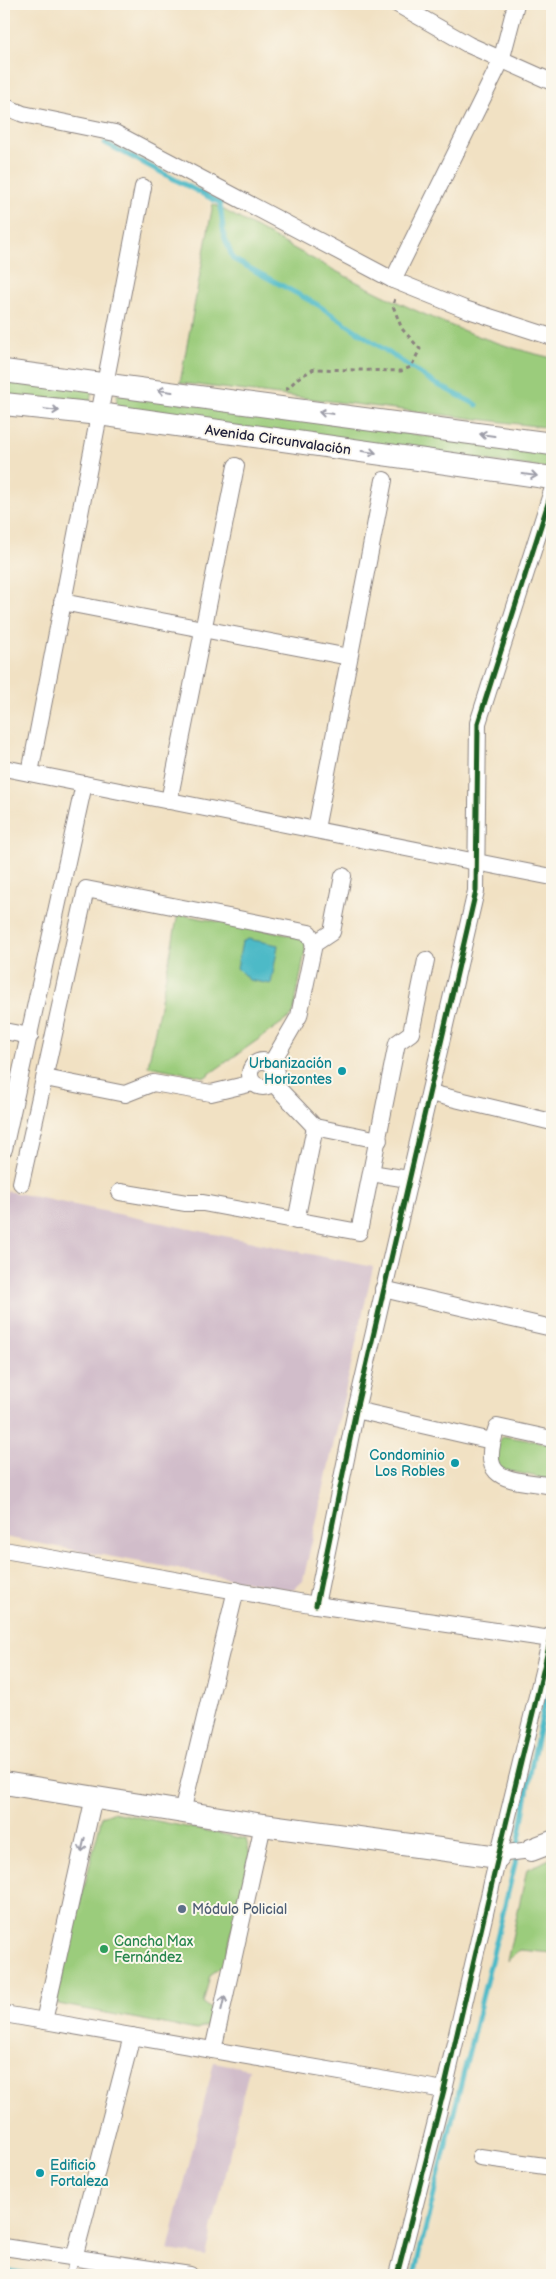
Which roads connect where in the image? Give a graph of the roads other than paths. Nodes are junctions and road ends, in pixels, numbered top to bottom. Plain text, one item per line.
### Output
1 (397, 4) edge
2 (516, 4) edge
3 (501, 61) junction
4 (552, 82) edge
5 (4, 106) edge
6 (143, 187) dead end
7 (397, 282) junction
8 (552, 337) edge
9 (4, 371) edge
10 (104, 383) junction
11 (4, 404) edge
12 (98, 414) junction
13 (552, 444) edge
14 (236, 466) dead end
15 (552, 478) edge
16 (384, 480) dead end
17 (552, 491) edge
18 (62, 602) junction
19 (203, 628) junction
20 (349, 656) junction
21 (4, 768) edge
22 (30, 773) junction
23 (84, 784) junction
24 (169, 801) junction
25 (316, 829) junction
26 (478, 861) junction
27 (343, 876) dead end
28 (552, 877) edge
29 (314, 944) junction
30 (426, 960) dead end
31 (4, 1031) edge
32 (30, 1036) junction
33 (271, 1064) junction
34 (45, 1078) junction
35 (253, 1083) junction
36 (273, 1083) junction
37 (430, 1093) junction
38 (552, 1122) edge
39 (315, 1127) junction
40 (379, 1140) junction
41 (4, 1149) edge
42 (370, 1173) junction
43 (408, 1179) junction
44 (21, 1183) dead end
45 (120, 1192) dead end
46 (296, 1221) junction
47 (383, 1290) junction
48 (552, 1328) edge
49 (356, 1410) junction
50 (552, 1439) edge
51 (492, 1442) junction
52 (552, 1486) edge
53 (4, 1550) edge
54 (236, 1590) junction
55 (316, 1605) junction
56 (552, 1637) edge
57 (4, 1783) edge
58 (94, 1797) junction
59 (182, 1812) junction
60 (263, 1825) junction
61 (552, 1842) edge
62 (531, 1850) joint
63 (502, 1855) junction
64 (4, 2014) edge
65 (44, 2021) junction
66 (132, 2036) junction
67 (213, 2050) junction
68 (444, 2090) junction
69 (480, 2157) dead end
70 (552, 2167) edge
71 (4, 2247) edge
72 (74, 2258) junction
73 (70, 2275) edge
74 (190, 2275) edge
75 (397, 2275) edge

1 - 3 street
2 - 3 street
3 - 4 street
3 - 7 street
5 - 7 street
6 - 10 street
7 - 8 street
9 - 10 main road
10 - 12 street
13 -> 10 main road
11 -> 12 main road, Avenida Circunvalación
12 -> 15 main road, Avenida Circunvalación
12 - 18 street
14 - 19 street
16 - 20 street
17 - 26 street
18 - 19 street
18 - 22 street
19 - 20 street
19 - 24 street
20 - 25 street
21 - 22 street
22 - 23 street
23 - 24 street
23 - 32 street
24 - 25 street
25 - 26 street
26 - 28 street
26 - 37 street
27 - 29 street
29 - 33 street
29 - 34 street
30 - 40 street
31 - 32 street
32 - 41 street
33 - 35 street
33 - 36 street
34 - 35 street
34 - 44 street
35 - 36 street
36 - 39 street
37 - 38 street
37 - 43 street
39 - 40 street
39 - 46 street
40 - 42 street
42 - 43 street
42 - 46 street
43 - 47 street
45 - 46 street
47 - 48 street
47 - 49 street
49 - 51 street
49 - 55 street
50 - 51 street
51 - 52 street
53 - 54 street
54 - 55 street
54 - 59 street
55 - 56 street
56 - 63 street
57 - 58 main road
58 - 59 main road
58 -> 65 street
59 - 60 main road
60 - 63 main road
67 -> 60 street
61 - 62 main road
62 - 63 street
63 - 68 street
64 - 65 street
65 - 66 street
66 - 67 street
66 - 72 street
67 - 68 street
68 - 75 street
69 - 70 street
71 - 72 street
72 - 73 lane
72 - 74 street

